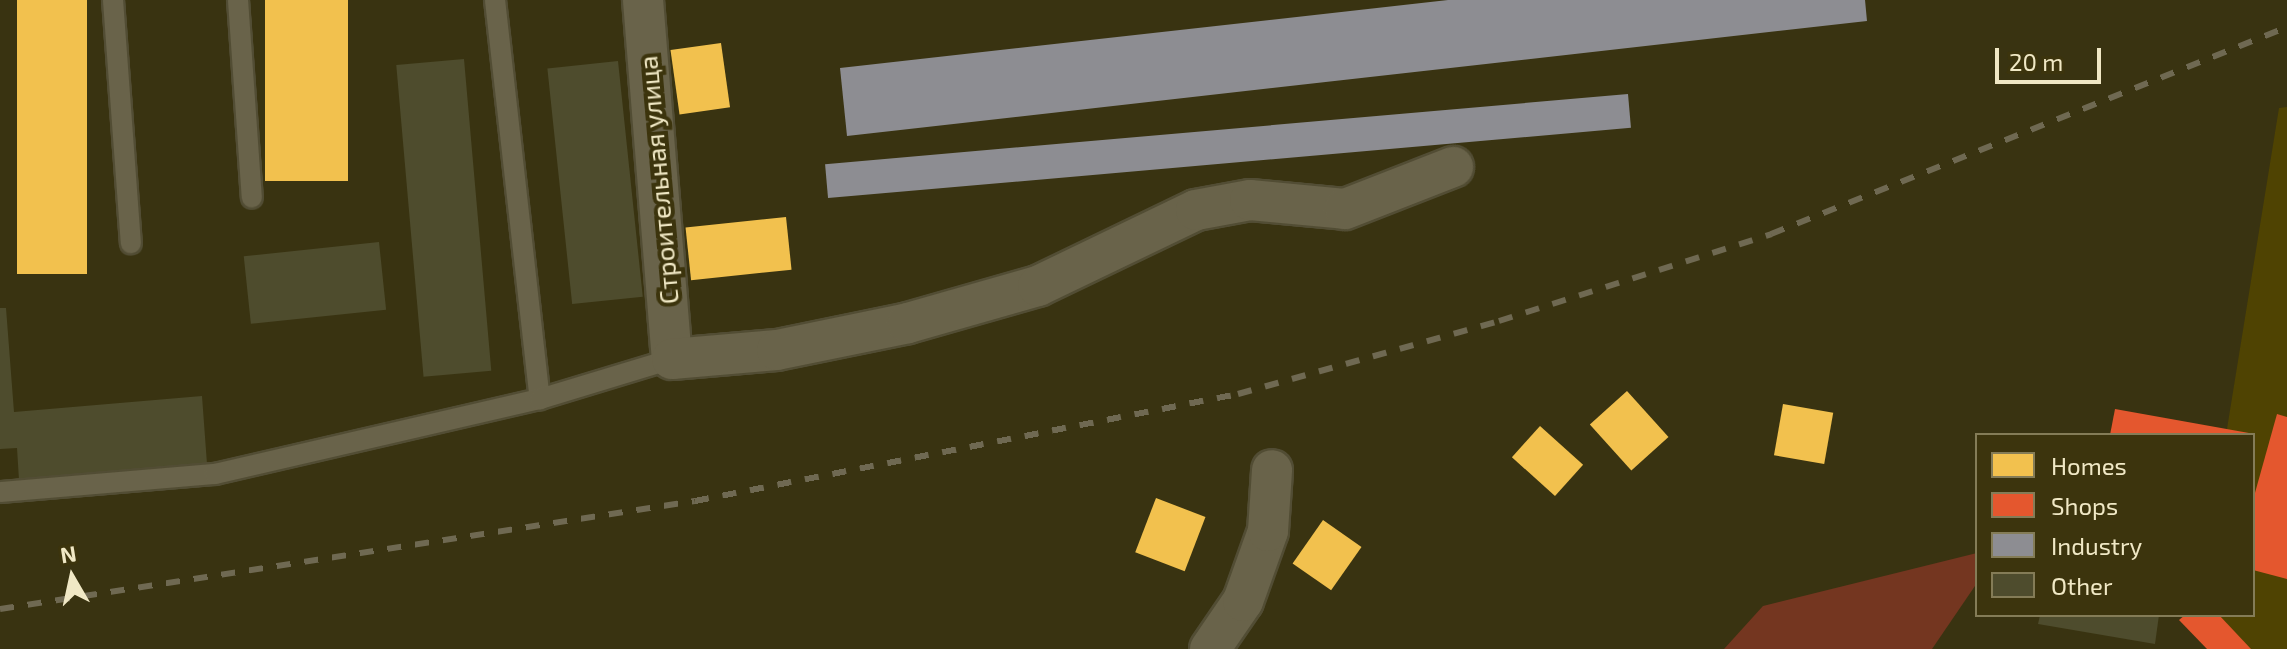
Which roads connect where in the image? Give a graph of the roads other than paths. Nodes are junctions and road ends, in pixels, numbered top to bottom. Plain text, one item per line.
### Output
1 (113, 0) edge
2 (238, 0) edge
3 (495, 0) edge
4 (643, 0) edge
5 (1453, 167) dead end
6 (252, 198) dead end
7 (131, 243) dead end
8 (672, 359) junction
9 (540, 399) junction
10 (1272, 470) dead end
11 (0, 492) edge
12 (1210, 649) edge

1 - 7 lane
2 - 6 lane
3 - 9 lane
4 - 8 street, Строительная улица
5 - 8 street
8 - 9 lane
9 - 11 lane
10 - 12 street

